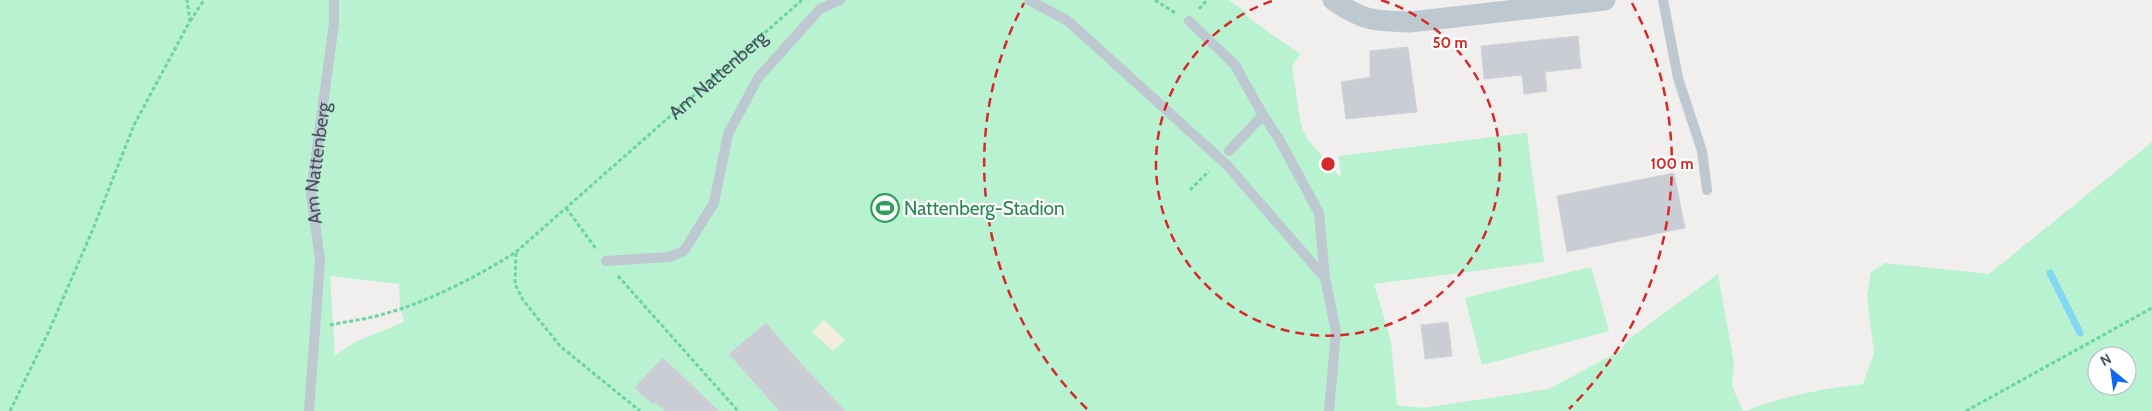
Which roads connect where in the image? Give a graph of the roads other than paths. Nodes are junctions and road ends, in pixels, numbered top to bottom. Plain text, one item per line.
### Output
1 (334, 0) edge
2 (840, 0) edge
3 (1028, 0) edge
4 (1333, 0) edge
5 (1605, 0) edge
6 (1663, 0) edge
7 (1189, 21) dead end
8 (1263, 115) junction
9 (1229, 151) dead end
10 (1707, 190) dead end
11 (606, 261) road end
12 (1325, 278) junction
13 (309, 411) edge
14 (1329, 411) edge

1 - 13 lane, Am Nattenberg
2 - 11 lane
3 - 12 lane
4 - 5 street
6 - 10 lane
7 - 8 lane
8 - 9 lane
8 - 12 lane
12 - 14 lane

